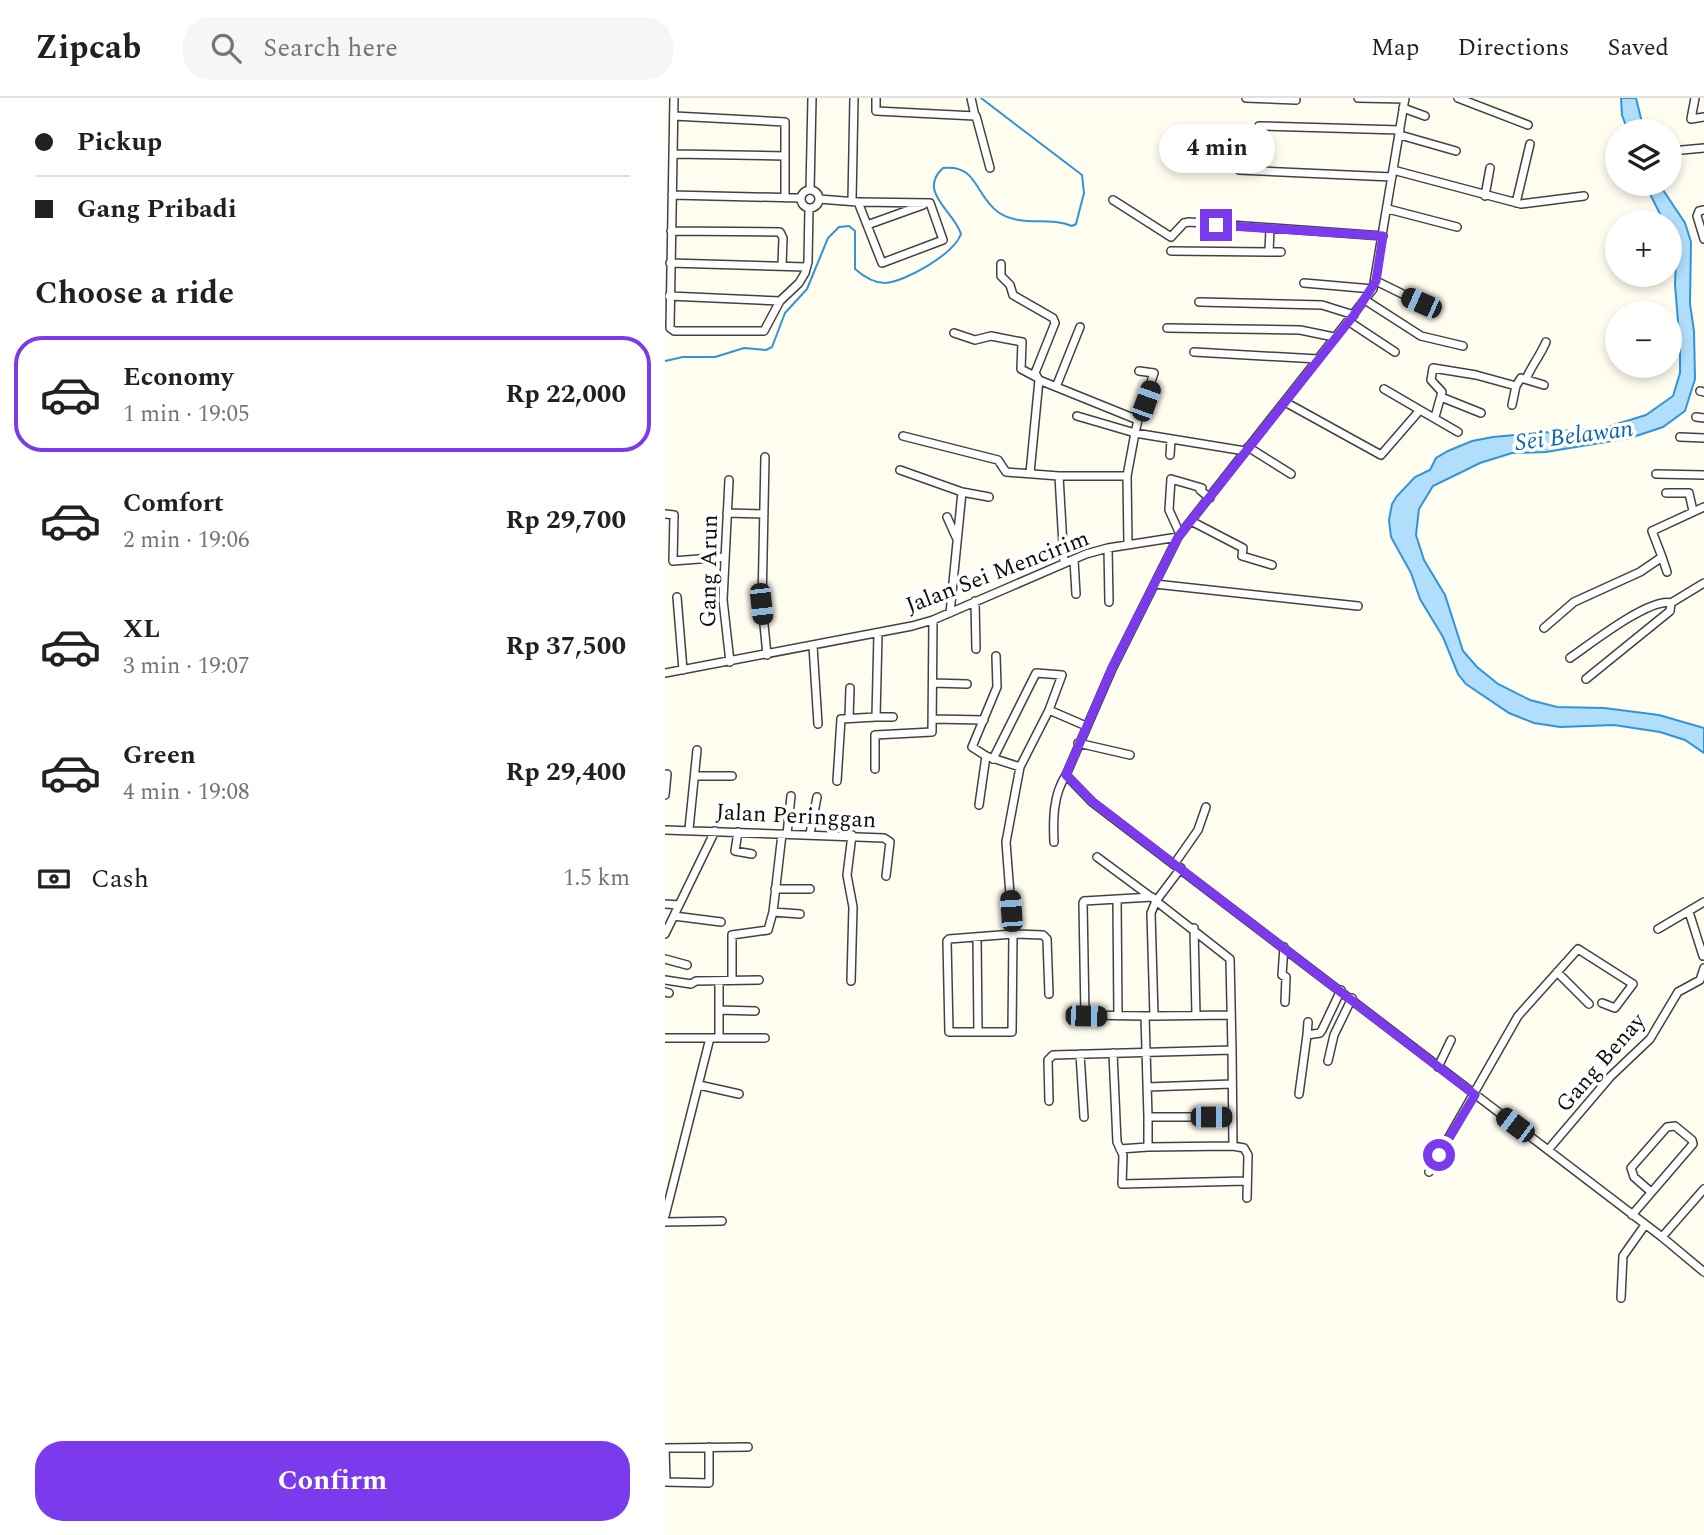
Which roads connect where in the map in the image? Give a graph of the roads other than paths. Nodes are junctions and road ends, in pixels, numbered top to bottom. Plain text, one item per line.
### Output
1 (674, 98) edge
2 (812, 98) edge
3 (854, 98) edge
4 (876, 98) edge
5 (971, 98) edge
6 (1246, 98) edge
7 (1277, 98) edge
8 (1358, 98) edge
9 (1405, 98) edge
10 (1458, 98) edge
11 (1695, 98) edge
12 (1296, 100) dead end
13 (1403, 108) junction
14 (674, 116) junction
15 (976, 116) junction
16 (1425, 116) dead end
17 (1704, 117) edge
18 (1528, 125) dead end
19 (1259, 126) dead end
20 (1400, 133) junction
21 (1530, 144) dead end
22 (1704, 148) edge
23 (1682, 149) edge
24 (1456, 151) dead end
25 (674, 154) junction
26 (785, 156) junction
27 (991, 168) dead end
28 (1490, 168) dead end
29 (1239, 170) dead end
30 (1393, 173) junction
31 (810, 190) junction
32 (672, 195) junction
33 (1485, 196) junction
34 (1584, 196) dead end
35 (785, 198) junction
36 (801, 198) junction
37 (819, 200) junction
38 (1113, 200) dead end
39 (855, 202) junction
40 (930, 203) junction
41 (1516, 203) junction
42 (809, 208) junction
43 (1388, 209) junction
44 (1704, 210) edge
45 (867, 225) junction
46 (1457, 227) dead end
47 (1271, 229) junction
48 (671, 231) junction
49 (1383, 236) junction
50 (1704, 239) edge
51 (1171, 251) dead end
52 (1269, 252) junction
53 (1281, 252) dead end
54 (670, 263) junction
55 (1001, 264) dead end
56 (782, 266) junction
57 (806, 267) junction
58 (1304, 283) dead end
59 (1375, 285) junction
60 (669, 296) junction
61 (1365, 300) junction
62 (779, 301) junction
63 (1199, 302) dead end
64 (1421, 303) dead end
65 (1351, 318) junction
66 (1080, 327) dead end
67 (1167, 328) dead end
68 (954, 333) dead end
69 (1335, 337) junction
70 (1546, 342) dead end
71 (1463, 346) dead end
72 (1194, 352) dead end
73 (1395, 352) dead end
74 (1318, 359) junction
75 (1139, 371) dead end
76 (1037, 378) junction
77 (1526, 379) junction
78 (1544, 385) dead end
79 (1516, 386) junction
80 (1056, 387) junction
81 (1384, 389) dead end
82 (1441, 397) junction
83 (1285, 402) junction
84 (1512, 405) dead end
85 (1420, 410) junction
86 (1481, 413) dead end
87 (1077, 415) dead end
88 (1435, 417) junction
89 (1138, 420) junction
90 (1458, 432) dead end
91 (1135, 433) junction
92 (902, 436) dead end
93 (1680, 437) dead end
94 (1704, 438) edge
95 (1171, 440) junction
96 (1246, 449) junction
97 (1170, 455) dead end
98 (765, 457) dead end
99 (900, 470) dead end
100 (1030, 474) junction
101 (1291, 474) dead end
102 (1656, 474) dead end
103 (1704, 475) edge
104 (1059, 476) junction
105 (1127, 476) junction
106 (729, 480) dead end
107 (962, 492) junction
108 (1666, 493) dead end
109 (989, 497) dead end
110 (1210, 498) junction
111 (1704, 507) edge
112 (1693, 511) junction
113 (727, 513) junction
114 (665, 514) edge
115 (764, 514) junction
116 (947, 517) dead end
117 (1191, 521) junction
118 (1179, 536) junction
119 (956, 538) junction
120 (1128, 545) junction
121 (1108, 548) junction
122 (725, 557) junction
123 (1662, 557) junction
124 (1074, 559) junction
125 (669, 562) edge
126 (1064, 563) junction
127 (1272, 565) dead end
128 (1667, 572) dead end
129 (1704, 583) edge
130 (1155, 584) junction
131 (1076, 594) dead end
132 (677, 597) dead end
133 (975, 601) junction
134 (1109, 601) dead end
135 (1671, 603) junction
136 (1358, 606) dead end
137 (950, 613) junction
138 (933, 620) junction
139 (1544, 628) dead end
140 (878, 634) junction
141 (813, 646) junction
142 (976, 649) dead end
143 (767, 655) junction
144 (996, 656) dead end
145 (1570, 658) dead end
146 (730, 662) junction
147 (683, 670) junction
148 (665, 673) edge
149 (1586, 679) dead end
150 (933, 683) junction
151 (967, 684) dead end
152 (850, 688) dead end
153 (1049, 710) junction
154 (876, 717) junction
155 (893, 717) dead end
156 (849, 718) junction
157 (932, 719) junction
158 (984, 720) junction
159 (818, 724) dead end
160 (1086, 726) junction
161 (1078, 743) junction
162 (698, 750) dead end
163 (1130, 755) dead end
164 (990, 757) junction
165 (1020, 767) junction
166 (875, 769) dead end
167 (667, 774) dead end
168 (1066, 775) junction
169 (695, 776) junction
170 (732, 776) dead end
171 (838, 780) dead end
172 (665, 795) edge
173 (792, 796) dead end
174 (817, 797) dead end
175 (979, 805) dead end
176 (1206, 807) dead end
177 (665, 830) edge
178 (689, 830) junction
179 (715, 831) junction
180 (739, 832) junction
181 (784, 834) junction
182 (810, 834) junction
183 (852, 835) junction
184 (1054, 842) dead end
185 (752, 854) dead end
186 (1097, 857) dead end
187 (1178, 866) junction
188 (886, 876) dead end
189 (775, 889) junction
190 (810, 889) dead end
191 (1154, 899) junction
192 (1117, 900) junction
193 (1704, 902) edge
194 (665, 904) edge
195 (679, 905) junction
196 (772, 912) junction
197 (1689, 912) junction
198 (800, 914) dead end
199 (674, 916) junction
200 (721, 922) dead end
201 (1194, 929) junction
202 (1658, 929) dead end
203 (1013, 933) junction
204 (665, 934) edge
205 (977, 937) junction
206 (1284, 947) junction
207 (1704, 958) edge
208 (665, 959) edge
209 (687, 965) dead end
210 (1704, 968) edge
211 (1557, 972) junction
212 (665, 980) edge
213 (732, 980) junction
214 (759, 980) dead end
215 (719, 981) junction
216 (851, 981) dead end
217 (1341, 990) junction
218 (1049, 994) dead end
219 (1666, 995) dead end
220 (1675, 996) junction
221 (1352, 998) junction
222 (1285, 1002) dead end
223 (1602, 1003) dead end
224 (1589, 1004) dead end
225 (719, 1010) junction
226 (755, 1011) dead end
227 (1196, 1015) junction
228 (1231, 1015) junction
229 (1118, 1016) junction
230 (1145, 1016) junction
231 (1154, 1016) junction
232 (1308, 1022) dead end
233 (978, 1032) junction
234 (1307, 1035) junction
235 (665, 1038) edge
236 (714, 1038) junction
237 (765, 1038) dead end
238 (1451, 1040) dead end
239 (1232, 1050) junction
240 (1147, 1051) junction
241 (1113, 1052) junction
242 (1080, 1054) junction
243 (1328, 1061) dead end
244 (1438, 1067) junction
245 (1232, 1084) junction
246 (699, 1085) junction
247 (1147, 1087) junction
248 (739, 1094) dead end
249 (1299, 1094) dead end
250 (1475, 1095) junction
251 (1049, 1101) dead end
252 (1084, 1117) dead end
253 (1148, 1117) junction
254 (1232, 1117) junction
255 (1233, 1146) junction
256 (1148, 1147) junction
257 (1120, 1149) junction
258 (1548, 1150) junction
259 (1429, 1172) dead end
260 (1246, 1181) junction
261 (1122, 1184) junction
262 (1704, 1189) edge
263 (1651, 1192) junction
264 (1122, 1194) dead end
265 (1247, 1198) dead end
266 (1632, 1215) junction
267 (665, 1216) edge
268 (722, 1221) dead end
269 (665, 1222) edge
270 (1645, 1225) junction
271 (1662, 1237) junction
272 (1704, 1272) edge
273 (1621, 1298) dead end
274 (709, 1447) junction
275 (748, 1447) dead end
276 (665, 1448) edge
277 (665, 1482) edge

1 - 14 street
2 - 31 street
3 - 39 street
4 - 15 street
5 - 15 street
6 - 7 street
7 - 12 street
8 - 9 street
9 - 13 street
10 - 18 street
11 - 17 street
13 - 16 street
13 - 20 street
14 - 25 street
14 - 26 street
15 - 27 street
19 - 20 street
20 - 24 street
20 - 30 street
21 - 41 street
22 - 23 street
25 - 26 street
25 - 32 street
26 - 35 street
28 - 33 street
29 - 30 street
30 - 33 street
30 - 43 street
31 - 36 street
31 - 37 street
32 - 35 street
32 - 48 street
33 - 41 street
34 - 41 street
35 - 36 street
36 - 42 street
37 - 39 street
37 - 42 street
38 - 47 street
39 - 40 street
39 - 45 street
40 - 45 street
40 - 45 street
42 - 57 street
43 - 46 street
43 - 49 street
44 - 50 street
47 - 49 street
47 - 52 street
48 - 54 street
48 - 56 street
49 - 59 street
51 - 52 street
52 - 53 street
54 - 56 street
54 - 60 street
55 - 76 street
56 - 57 street
57 - 62 street
58 - 59 street
59 - 61 street
59 - 64 street
60 - 62 street
60 - 62 street
61 - 65 street
61 - 71 street
63 - 65 street
65 - 69 street
65 - 73 street
66 - 80 street
67 - 69 street
68 - 76 street
69 - 74 street
70 - 77 street
72 - 74 street
74 - 83 street
75 - 89 street
76 - 80 street
76 - 100 street
77 - 78 street
77 - 79 street
79 - 82 street
79 - 84 street
80 - 89 street
81 - 85 street
82 - 86 street
82 - 88 street
83 - 85 street
83 - 96 street
85 - 88 street
87 - 91 street
88 - 90 street
89 - 91 street
91 - 95 street
91 - 105 street
92 - 100 street
93 - 94 street
95 - 96 street
95 - 97 street
96 - 101 street
96 - 110 street
98 - 115 street
99 - 107 street
100 - 104 street
102 - 103 street
104 - 105 street
104 - 126 street
105 - 120 street
106 - 113 street, Gang Arun
107 - 109 street
107 - 119 street
108 - 112 street
110 - 117 street
110 - 118 street
111 - 112 street
112 - 123 street
113 - 115 street
113 - 122 street, Gang Arun
114 - 125 street
115 - 143 street
116 - 119 street
117 - 118 street
117 - 127 street
118 - 120 street, Jalan Sei Mencirim
118 - 130 street
119 - 137 street
120 - 121 street, Jalan Sei Mencirim
121 - 124 street, Jalan Sei Mencirim
121 - 134 street
122 - 125 street
122 - 146 street, Gang Arun
123 - 128 street
123 - 139 street
124 - 126 street, Jalan Sei Mencirim
124 - 131 street
126 - 133 street, Jalan Sei Mencirim
129 - 135 street
130 - 136 street
130 - 160 street
132 - 147 street
133 - 137 street, Jalan Sei Mencirim
133 - 142 street
135 - 145 street
135 - 149 street
137 - 138 street, Jalan Sei Mencirim
138 - 140 street, Jalan Sei Mencirim
138 - 150 street
140 - 141 street, Jalan Sei Mencirim
140 - 154 street
141 - 143 street, Jalan Sei Mencirim
141 - 159 street
143 - 146 street, Jalan Sei Mencirim
144 - 158 street
146 - 147 street, Jalan Sei Mencirim
147 - 148 street, Jalan Sei Mencirim
150 - 151 street
150 - 157 street
152 - 156 street
153 - 160 street
153 - 164 street
153 - 165 street
154 - 155 street
154 - 156 street
156 - 171 street
157 - 158 street
157 - 166 street
158 - 164 street
160 - 161 street
161 - 163 street
161 - 168 street
162 - 169 street
164 - 165 street
164 - 175 street
165 - 203 street
167 - 172 street
168 - 184 street
168 - 187 street
169 - 170 street
169 - 178 street
173 - 181 street
174 - 182 street
176 - 187 street
177 - 178 street, Jalan Peringgan
178 - 179 street, Jalan Peringgan
179 - 180 street, Jalan Peringgan
179 - 195 street
180 - 181 street, Jalan Peringgan
180 - 185 street
181 - 182 street, Jalan Peringgan
181 - 189 street
182 - 183 street, Jalan Peringgan
183 - 188 street, Jalan Peringgan
183 - 216 street
186 - 191 street
187 - 191 street
187 - 206 street
189 - 190 street
189 - 196 street
191 - 192 street
191 - 201 street
191 - 231 street
192 - 229 street
192 - 229 street
193 - 197 street
194 - 195 street
195 - 199 street
196 - 198 street
196 - 213 street
197 - 202 street
197 - 207 street
199 - 200 street
199 - 204 street
201 - 227 street
201 - 228 street
203 - 205 street
203 - 218 street
203 - 233 street
205 - 233 street
205 - 233 street
206 - 217 street
206 - 222 street
208 - 209 street
210 - 220 street, Gang Benay
211 - 223 street
211 - 224 street
211 - 250 street
212 - 215 street
213 - 214 street
213 - 215 street
215 - 225 street
217 - 221 street
217 - 234 street
219 - 220 street
220 - 258 street, Gang Benay
221 - 243 street
221 - 244 street
225 - 226 street
225 - 236 street
227 - 228 street
227 - 231 street
228 - 239 street
229 - 230 street
230 - 231 street
230 - 240 street
232 - 234 street
234 - 249 street
235 - 236 street
236 - 237 street
236 - 246 street
238 - 244 street
239 - 240 street
239 - 245 street
240 - 241 street
240 - 247 street
241 - 242 street
241 - 257 street
242 - 251 street
242 - 252 street
244 - 250 street
245 - 247 street
245 - 254 street
246 - 248 street
246 - 267 street
247 - 253 street
250 - 258 street
250 - 259 street
253 - 254 street
253 - 256 street
254 - 255 street
255 - 256 street
255 - 260 street
256 - 257 street
257 - 261 street
258 - 266 street
260 - 261 street
260 - 265 street
261 - 264 street
262 - 271 street
263 - 263 street
263 - 266 street
266 - 270 street
268 - 269 street
270 - 271 street
270 - 273 street
271 - 272 street
274 - 275 street
274 - 276 street
274 - 277 street
276 - 277 street

